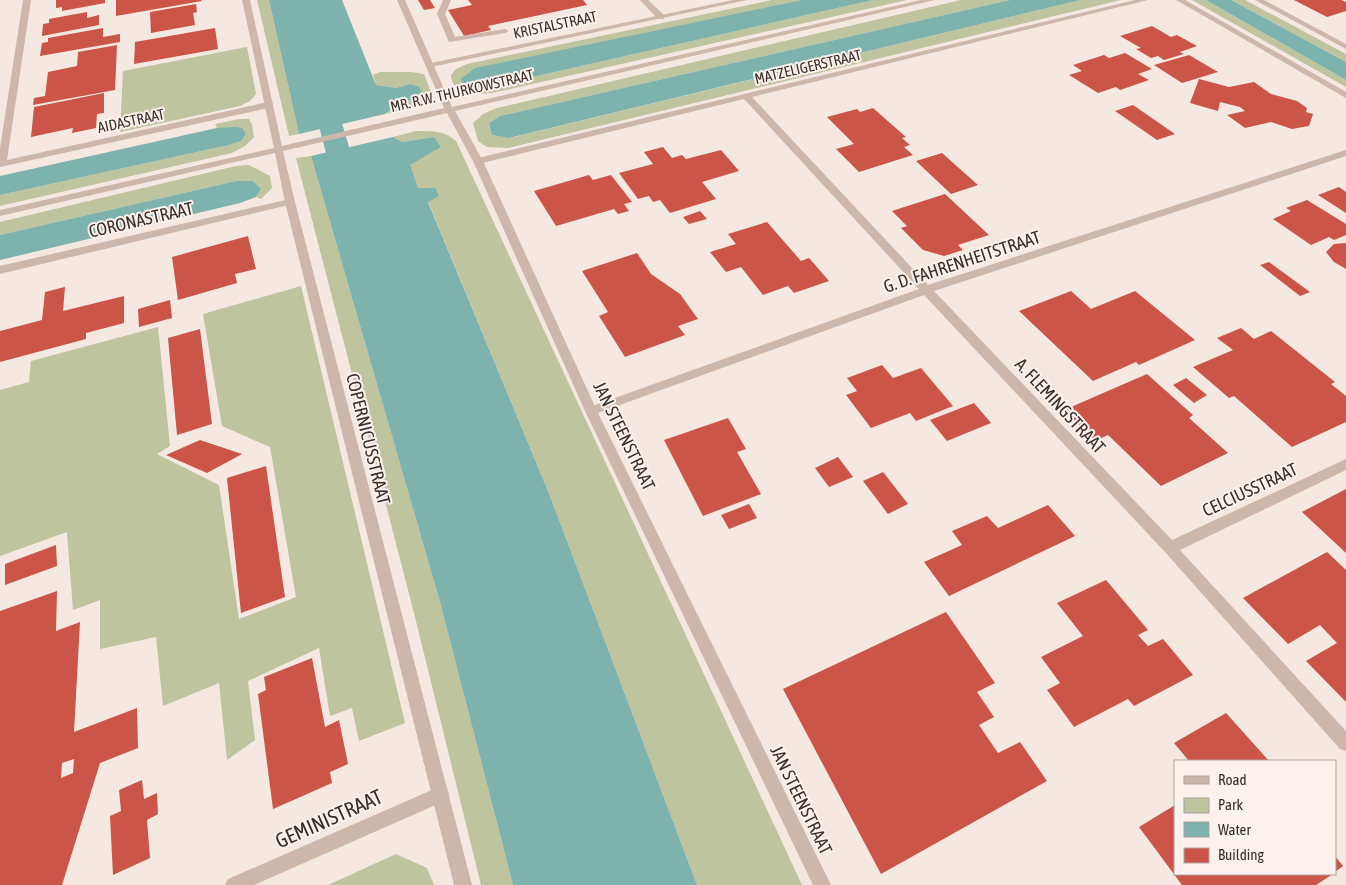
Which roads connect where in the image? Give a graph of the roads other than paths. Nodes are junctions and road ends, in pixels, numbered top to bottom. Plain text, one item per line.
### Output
1 (27, 0) edge
2 (246, 0) edge
3 (401, 0) edge
4 (447, 0) edge
5 (644, 0) edge
6 (743, 0) edge
7 (931, 0) edge
8 (1144, 0) edge
9 (1180, 0) edge
10 (1259, 0) edge
11 (661, 17) junction
12 (505, 31) dead end
13 (1346, 47) edge
14 (431, 65) junction
15 (1346, 95) edge
16 (746, 96) junction
17 (268, 105) junction
18 (449, 108) junction
19 (278, 150) junction
20 (1346, 153) edge
21 (478, 161) junction
22 (1, 164) edge
23 (290, 202) junction
24 (0, 213) edge
25 (0, 270) edge
26 (926, 290) junction
27 (590, 411) junction
28 (1346, 464) edge
29 (1170, 548) junction
30 (1346, 743) edge
31 (441, 794) junction
32 (234, 885) edge
33 (463, 885) edge
34 (822, 885) edge

1 - 22 street
2 - 17 street, COPERNICUSSTRAAT
3 - 14 street, JAN STEENSTRAAT
4 - 12 street
5 - 11 street
6 - 11 street, KRISTALSTRAAT
7 - 18 street, MR. R.W. THURKOWSTRAAT
8 - 16 street, MATZELIGERSTRAAT
9 - 15 street
10 - 13 street
11 - 14 street, KRISTALSTRAAT
14 - 18 street, JAN STEENSTRAAT
16 - 21 street, MATZELIGERSTRAAT
16 - 26 street, A. FLEMINGSTRAAT
17 - 19 street, COPERNICUSSTRAAT
17 - 22 street, AIDASTRAAT
18 - 19 street, MR. R.W. THURKOWSTRAAT
18 - 21 street, JAN STEENSTRAAT
19 - 23 street, COPERNICUSSTRAAT
19 - 24 street, MR. R.W. THURKOWSTRAAT
20 - 26 street, G. D. FAHRENHEITSTRAAT
21 - 27 street, JAN STEENSTRAAT
23 - 25 street, CORONASTRAAT
23 - 31 street, COPERNICUSSTRAAT
26 - 27 street, G. D. FAHRENHEITSTRAAT
26 - 29 street, A. FLEMINGSTRAAT
27 - 34 street, JAN STEENSTRAAT
28 - 29 street, CELCIUSSTRAAT
29 - 30 street, A. FLEMINGSTRAAT
31 - 32 street, GEMINISTRAAT
31 - 33 street, COPERNICUSSTRAAT

